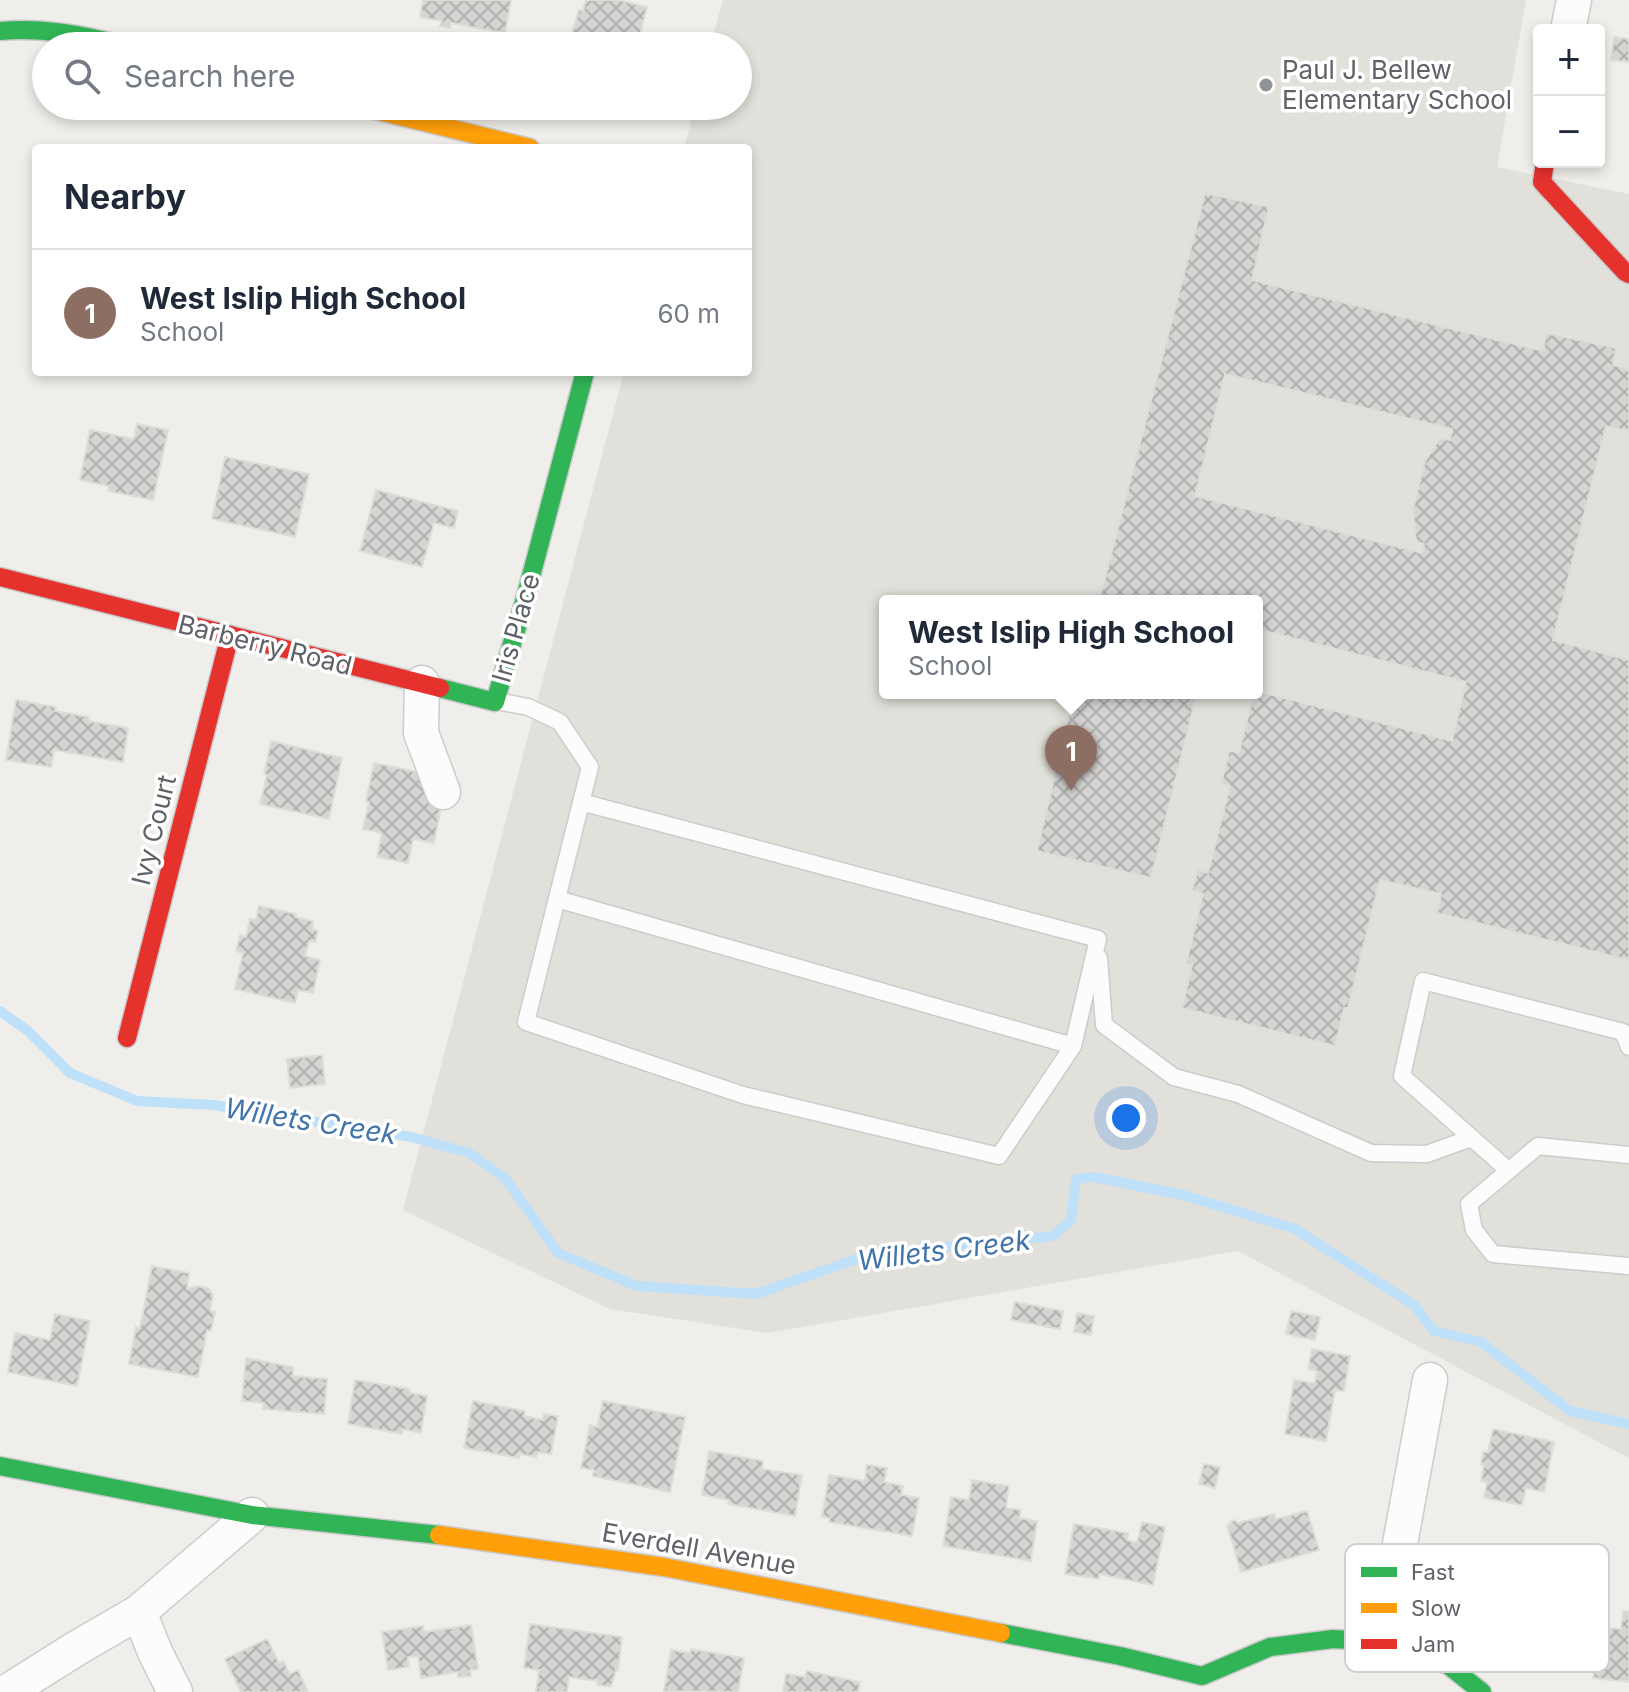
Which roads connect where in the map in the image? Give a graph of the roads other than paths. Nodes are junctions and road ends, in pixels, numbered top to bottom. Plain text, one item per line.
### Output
1 (1574, 0) edge
2 (1569, 24) edge
3 (0, 31) edge
4 (46, 32) edge
5 (416, 120) edge
6 (514, 144) edge
7 (1544, 168) edge
8 (1629, 274) edge
9 (584, 376) edge
10 (0, 577) edge
11 (230, 635) junction
12 (422, 683) junction
13 (495, 701) junction
14 (443, 792) dead end
15 (581, 802) junction
16 (557, 899) junction
17 (1098, 939) junction
18 (127, 1038) dead end
19 (1073, 1046) junction
20 (1629, 1047) edge
21 (1471, 1138) junction
22 (1629, 1155) edge
23 (1508, 1170) junction
24 (1629, 1266) edge
25 (1430, 1380) dead end
26 (0, 1466) edge
27 (252, 1515) junction
28 (1400, 1544) edge
29 (139, 1612) junction
30 (1345, 1640) edge
31 (1457, 1672) edge
32 (1197, 1684) edge
33 (7, 1692) edge
34 (175, 1692) edge
35 (1482, 1692) edge

1 - 2 street
3 - 4 street
5 - 6 street
7 - 8 street
9 - 13 street, Iris Place
10 - 11 street, Barberry Road
11 - 12 street, Barberry Road
11 - 18 street, Ivy Court
12 - 13 street, Iris Place
12 - 14 street
13 - 15 lane
15 - 16 lane
15 - 17 lane
16 - 19 lane
16 - 19 lane
17 - 19 lane
17 - 21 lane
20 - 21 lane
21 - 23 lane
22 - 23 lane
23 - 24 lane
25 - 28 street
26 - 27 street, Everdell Avenue
27 - 29 street
27 - 32 street, Everdell Avenue
29 - 33 street
29 - 34 street
30 - 32 street, Everdell Avenue
31 - 35 street, Everdell Avenue

